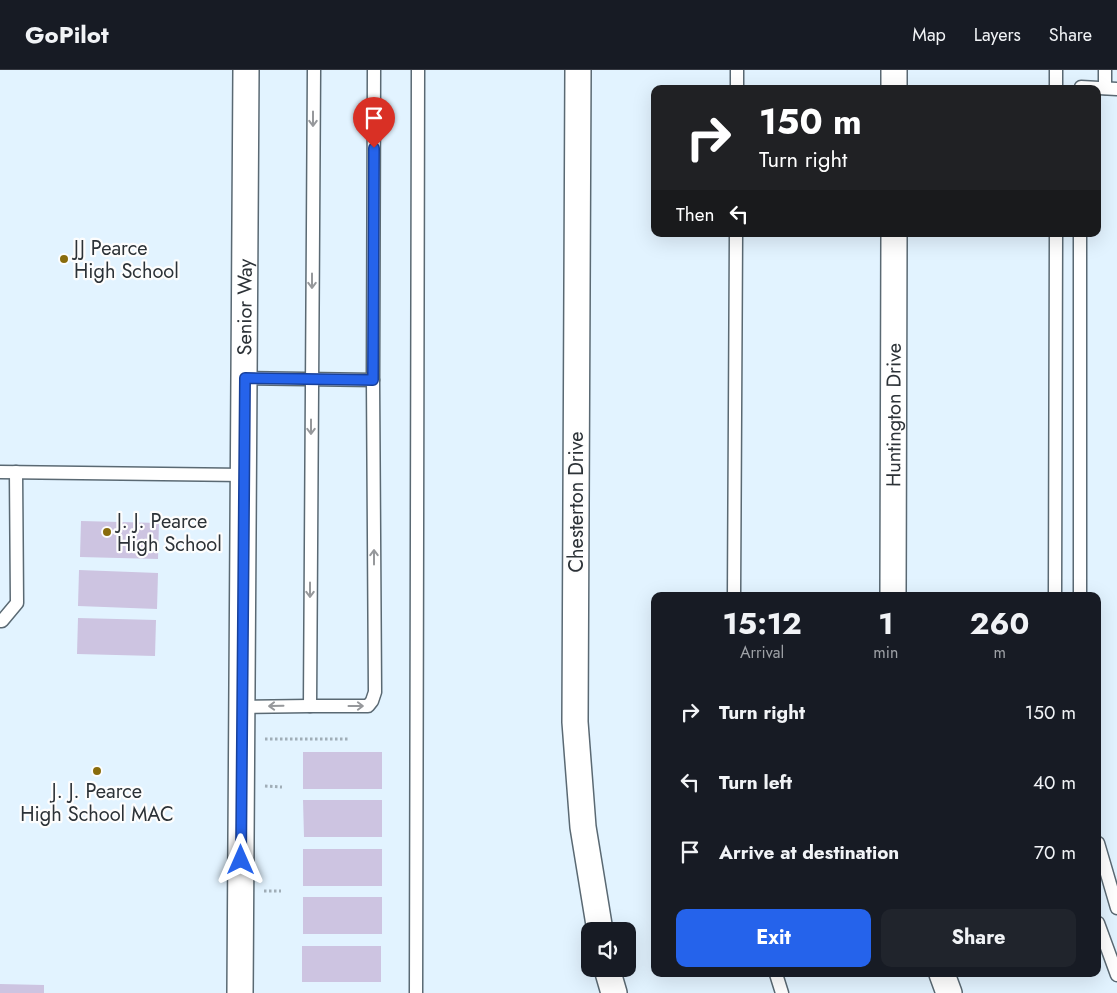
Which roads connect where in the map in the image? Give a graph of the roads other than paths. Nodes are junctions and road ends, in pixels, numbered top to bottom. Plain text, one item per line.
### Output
1 (246, 70) edge
2 (314, 70) edge
3 (374, 70) edge
4 (418, 70) edge
5 (578, 70) edge
6 (737, 70) edge
7 (894, 70) edge
8 (1056, 70) edge
9 (1105, 70) edge
10 (737, 85) edge
11 (894, 85) edge
12 (1056, 85) edge
13 (1111, 88) edge
14 (736, 237) edge
15 (894, 237) edge
16 (1056, 237) edge
17 (1080, 237) edge
18 (245, 378) junction
19 (311, 379) junction
20 (373, 380) junction
21 (0, 472) edge
22 (16, 472) junction
23 (244, 474) junction
24 (734, 592) edge
25 (893, 592) edge
26 (1055, 592) edge
27 (1080, 592) edge
28 (0, 621) edge
29 (310, 706) junction
30 (242, 707) junction
31 (1101, 853) edge
32 (1117, 908) edge
33 (599, 922) edge
34 (1101, 931) edge
35 (1117, 975) edge
36 (609, 977) edge
37 (777, 977) edge
38 (943, 977) edge
39 (240, 993) edge
40 (416, 993) edge
41 (614, 993) edge
42 (782, 993) edge
43 (950, 993) edge

1 - 18 street, Senior Way
2 -> 19 lane
3 - 20 lane
4 - 40 lane
5 - 33 street, Chesterton Drive
6 - 10 lane
7 - 11 street
8 - 12 lane
9 - 13 lane
14 - 24 lane
15 - 25 street, Huntington Drive
16 - 26 lane
17 - 27 lane
18 - 19 lane
18 - 23 street, Senior Way
19 - 20 lane
19 -> 29 lane
29 -> 20 lane
21 - 22 lane
22 - 23 lane
22 - 28 lane
23 - 30 street, Senior Way
29 -> 30 lane
30 - 39 street, Senior Way
31 - 32 lane
34 - 35 lane
36 - 41 street
37 - 42 lane
38 - 43 street

